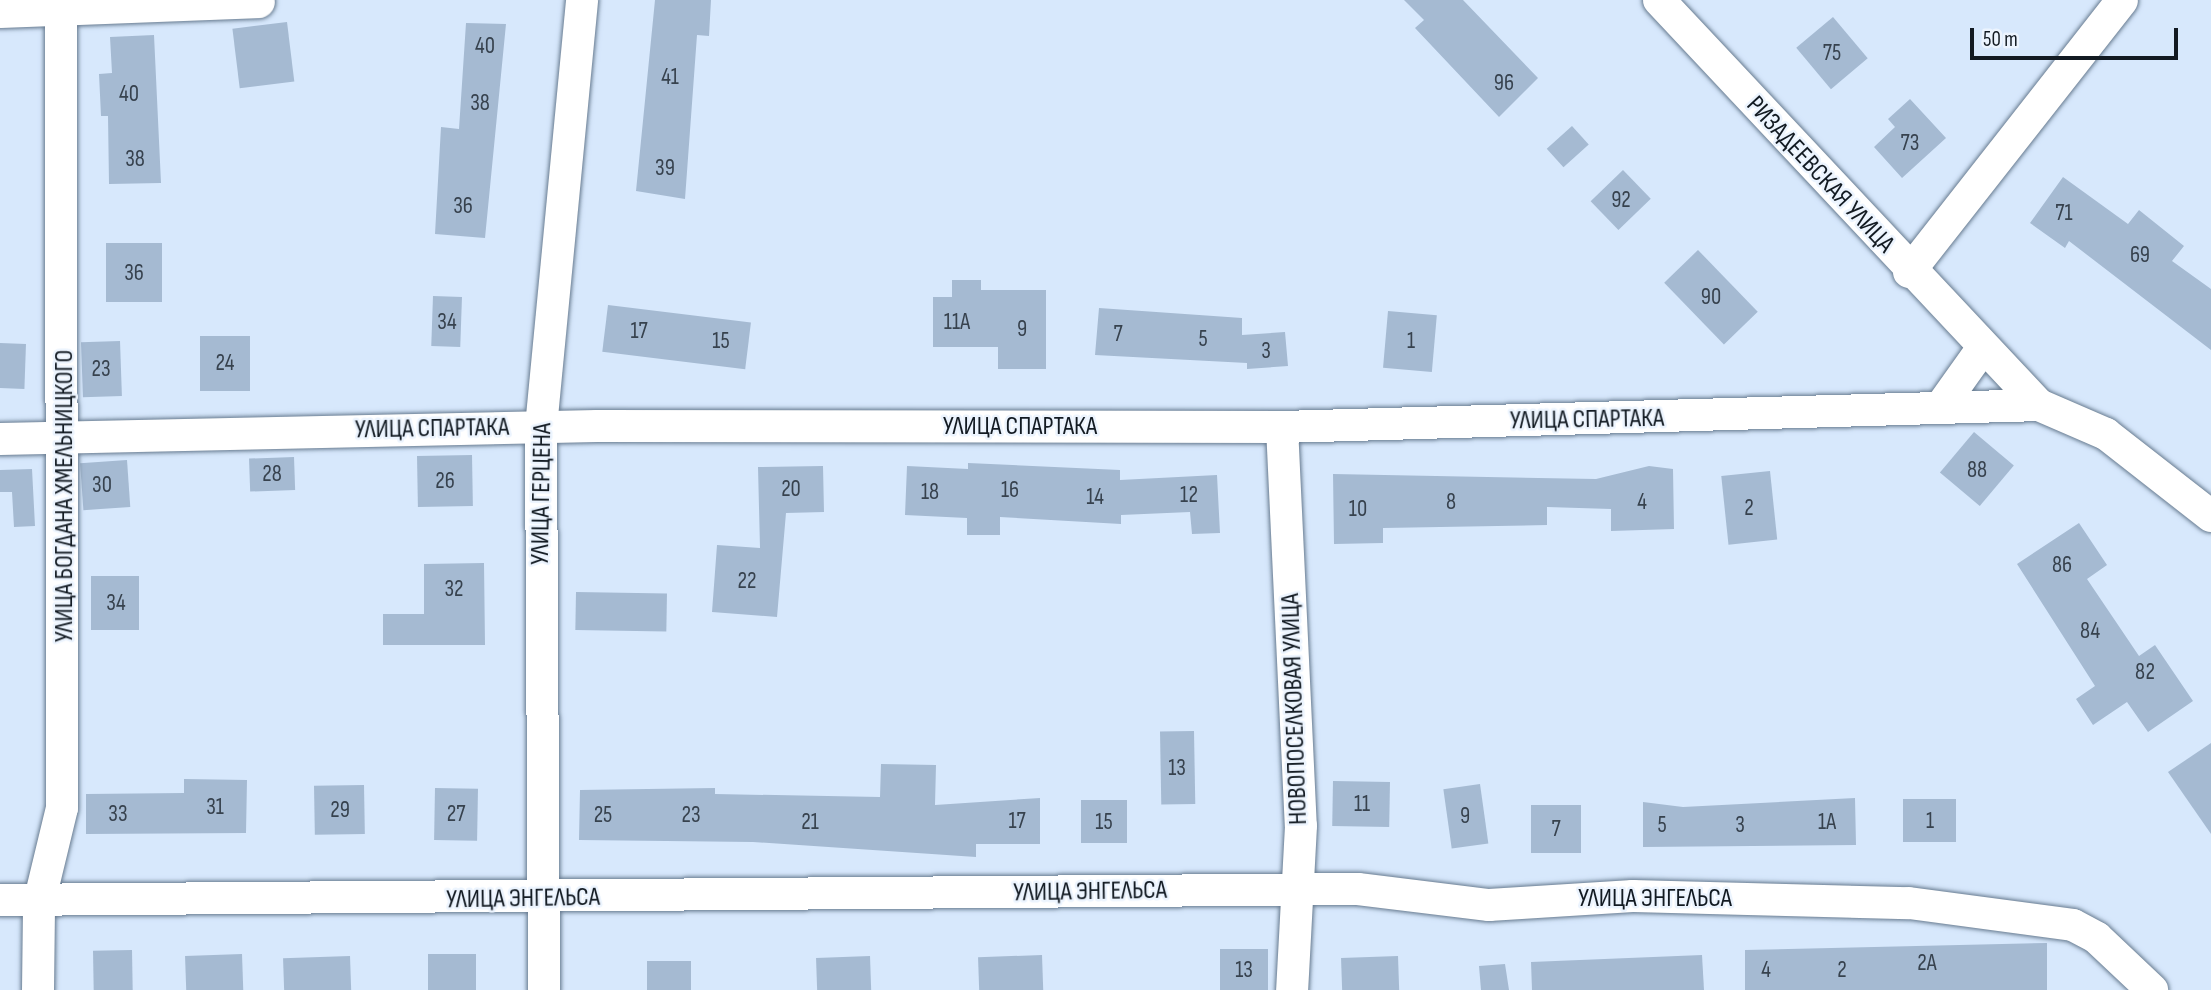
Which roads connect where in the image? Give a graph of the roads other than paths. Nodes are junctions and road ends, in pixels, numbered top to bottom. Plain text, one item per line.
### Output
1 (582, 0) edge
2 (1659, 0) edge
3 (2122, 0) edge
4 (259, 2) dead end
5 (61, 6) edge
6 (0, 12) edge
7 (1909, 272) junction
8 (1982, 349) junction
9 (1942, 405) junction
10 (2039, 405) junction
11 (541, 427) junction
12 (1282, 427) junction
13 (66, 437) junction
14 (0, 439) edge
15 (2211, 516) edge
16 (1294, 889) junction
17 (545, 898) junction
18 (0, 900) edge
19 (39, 903) junction
20 (38, 990) edge
21 (544, 990) edge
22 (1292, 990) edge
23 (2152, 990) edge

1 - 11 street, УЛИЦА ГЕРЦЕНА
2 - 7 street, РИЗАДЕЕВСКАЯ УЛИЦА
3 - 7 street
4 - 5 street
5 - 6 street
5 - 13 street, УЛИЦА БОГДАНА ХМЕЛЬНИЦКОГО
7 - 8 street, РИЗАДЕЕВСКАЯ УЛИЦА
8 - 9 street
8 - 10 street, РИЗАДЕЕВСКАЯ УЛИЦА
9 - 10 street, УЛИЦА СПАРТАКА
9 - 12 street, УЛИЦА СПАРТАКА
10 - 15 street, РИЗАДЕЕВСКАЯ УЛИЦА
11 - 12 street, УЛИЦА СПАРТАКА
11 - 13 street, УЛИЦА СПАРТАКА
11 - 17 street, УЛИЦА ГЕРЦЕНА
12 - 16 street, НОВОПОСЕЛКОВАЯ УЛИЦА
13 - 14 street, УЛИЦА СПАРТАКА
13 - 19 street, УЛИЦА БОГДАНА ХМЕЛЬНИЦКОГО
16 - 17 street, УЛИЦА ЭНГЕЛЬСА
16 - 22 street, НОВОПОСЕЛКОВАЯ УЛИЦА
16 - 23 street, УЛИЦА ЭНГЕЛЬСА
17 - 19 street, УЛИЦА ЭНГЕЛЬСА
17 - 21 street, УЛИЦА ГЕРЦЕНА
18 - 19 street, УЛИЦА ЭНГЕЛЬСА
19 - 20 street, УЛИЦА БОГДАНА ХМЕЛЬНИЦКОГО

